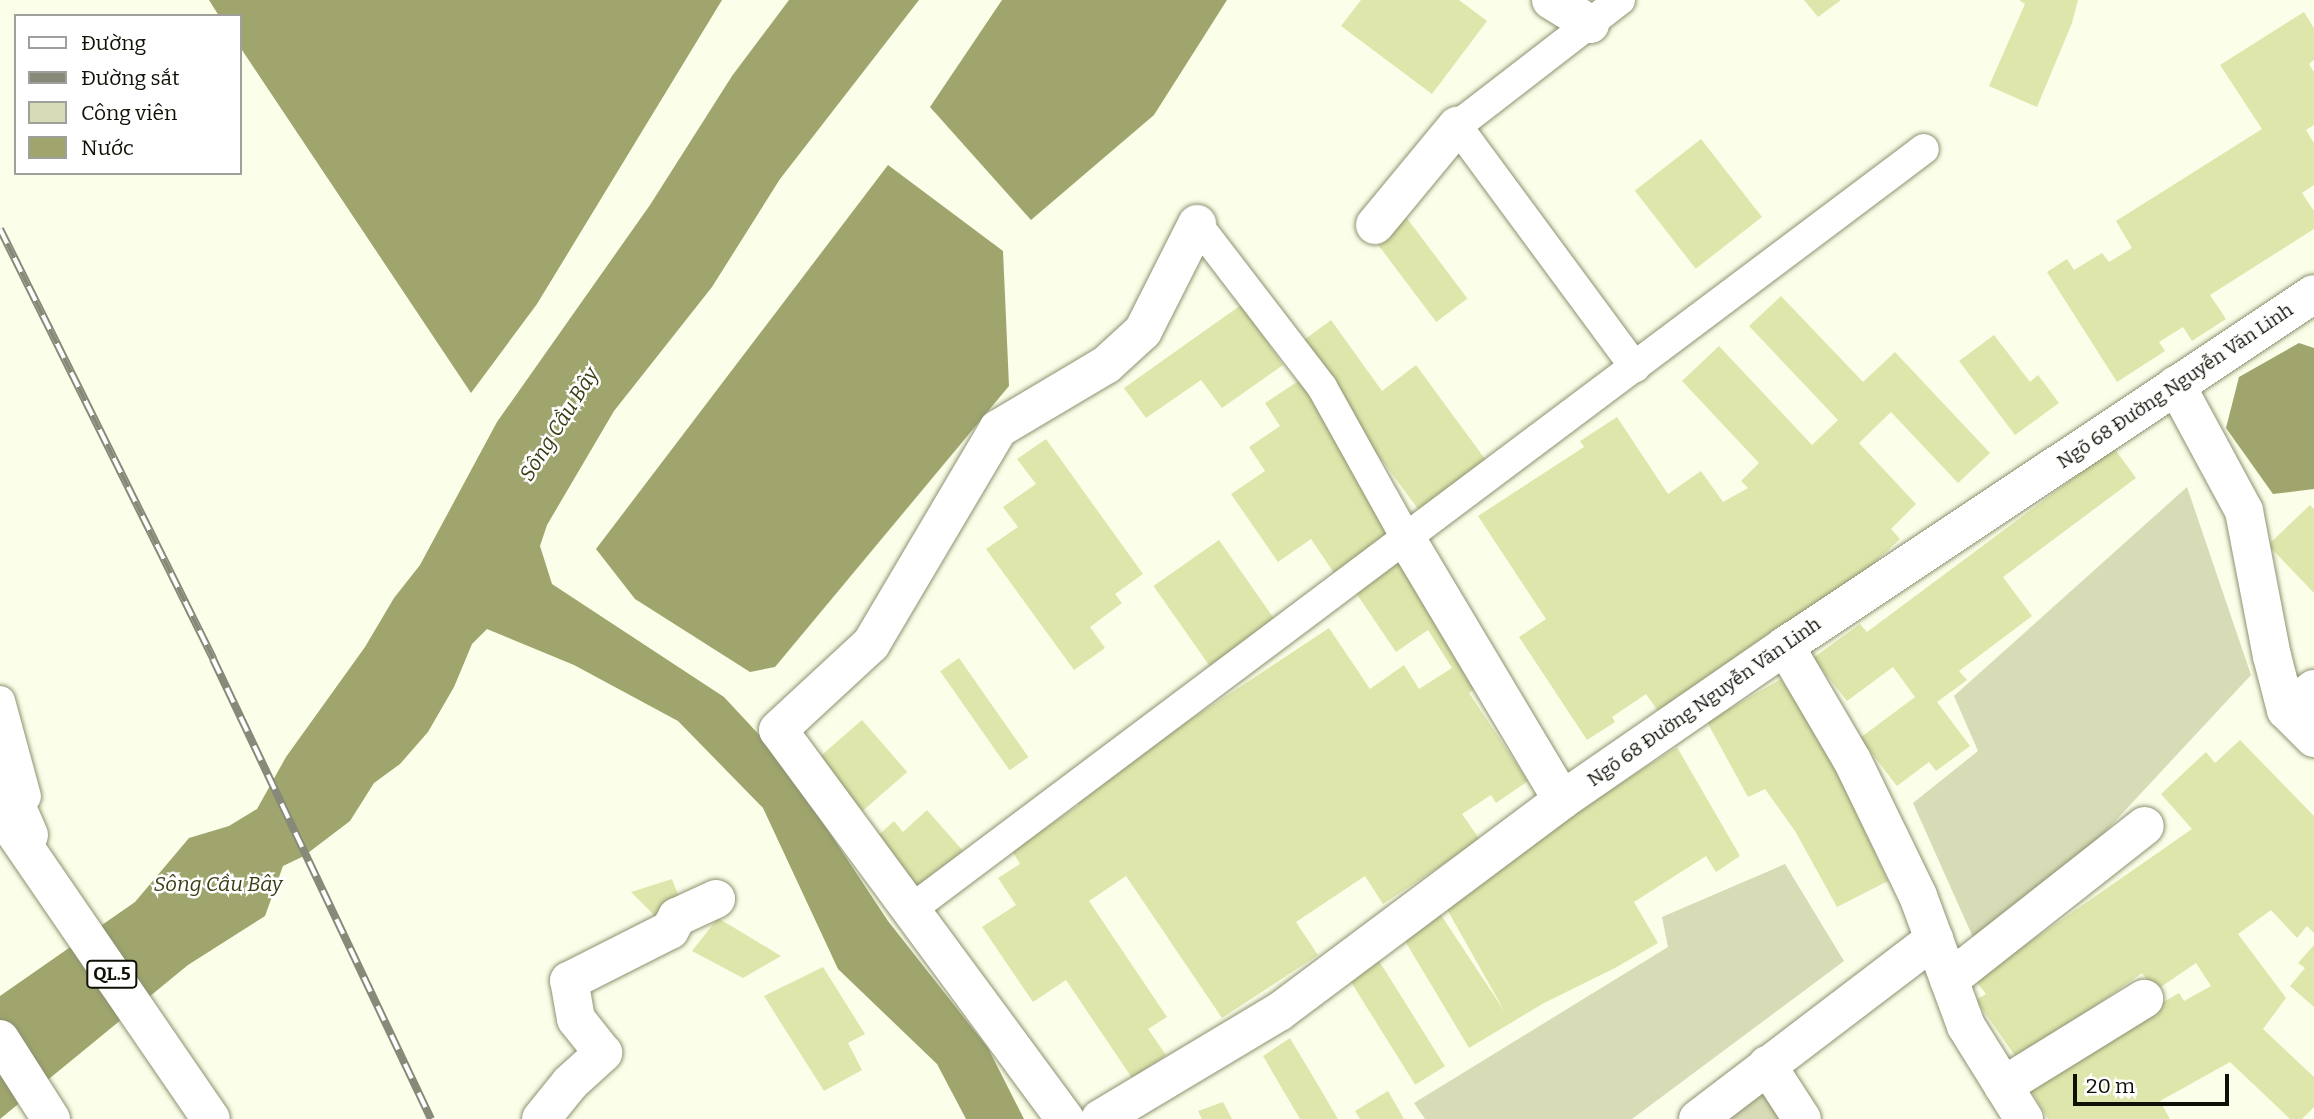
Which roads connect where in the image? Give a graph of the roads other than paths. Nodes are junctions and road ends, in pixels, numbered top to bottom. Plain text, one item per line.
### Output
1 (1551, 0) edge
2 (1620, 0) edge
3 (1590, 24) junction
4 (1457, 126) junction
5 (1924, 149) dead end
6 (1197, 224) joint
7 (1375, 225) dead end
8 (2314, 294) edge
9 (1635, 367) junction
10 (2176, 385) junction
11 (1406, 538) junction
12 (1785, 646) junction
13 (2300, 699) edge
14 (0, 701) edge
15 (2314, 738) edge
16 (0, 768) edge
17 (1562, 800) junction
18 (0, 811) edge
19 (2145, 826) dead end
20 (51, 885) junction
21 (716, 899) dead end
22 (909, 911) junction
23 (1934, 939) junction
24 (1949, 980) junction
25 (2144, 999) dead end
26 (0, 1039) edge
27 (1767, 1065) junction
28 (2003, 1086) junction
29 (51, 1119) edge
30 (211, 1119) edge
31 (541, 1119) edge
32 (1065, 1119) edge
33 (1100, 1119) edge
34 (1698, 1119) edge
35 (1802, 1119) edge
36 (2024, 1119) edge

1 - 3 main road
2 - 3 lane
3 - 4 lane
4 - 7 main road
4 - 9 lane
5 - 9 lane
6 - 11 lane
6 - 22 main road
8 - 10 main road, Ngõ 68 Đường Nguyễn Văn Linh
9 - 11 lane
10 - 12 main road, Ngõ 68 Đường Nguyễn Văn Linh
10 - 13 main road
11 - 17 main road
11 - 22 lane
12 - 17 main road, Ngõ 68 Đường Nguyễn Văn Linh
12 - 23 main road
13 - 15 main road
14 - 20 lane
16 - 20 main road
17 - 33 main road, Ngõ 68 Đường Nguyễn Văn Linh
18 - 20 main road, QL.5
19 - 24 main road
20 - 30 main road, QL.5
21 - 31 main road
22 - 32 main road
23 - 24 main road
23 - 27 main road
24 - 28 main road
25 - 28 main road
26 - 29 main road
27 - 34 main road
27 - 35 main road
28 - 36 main road

